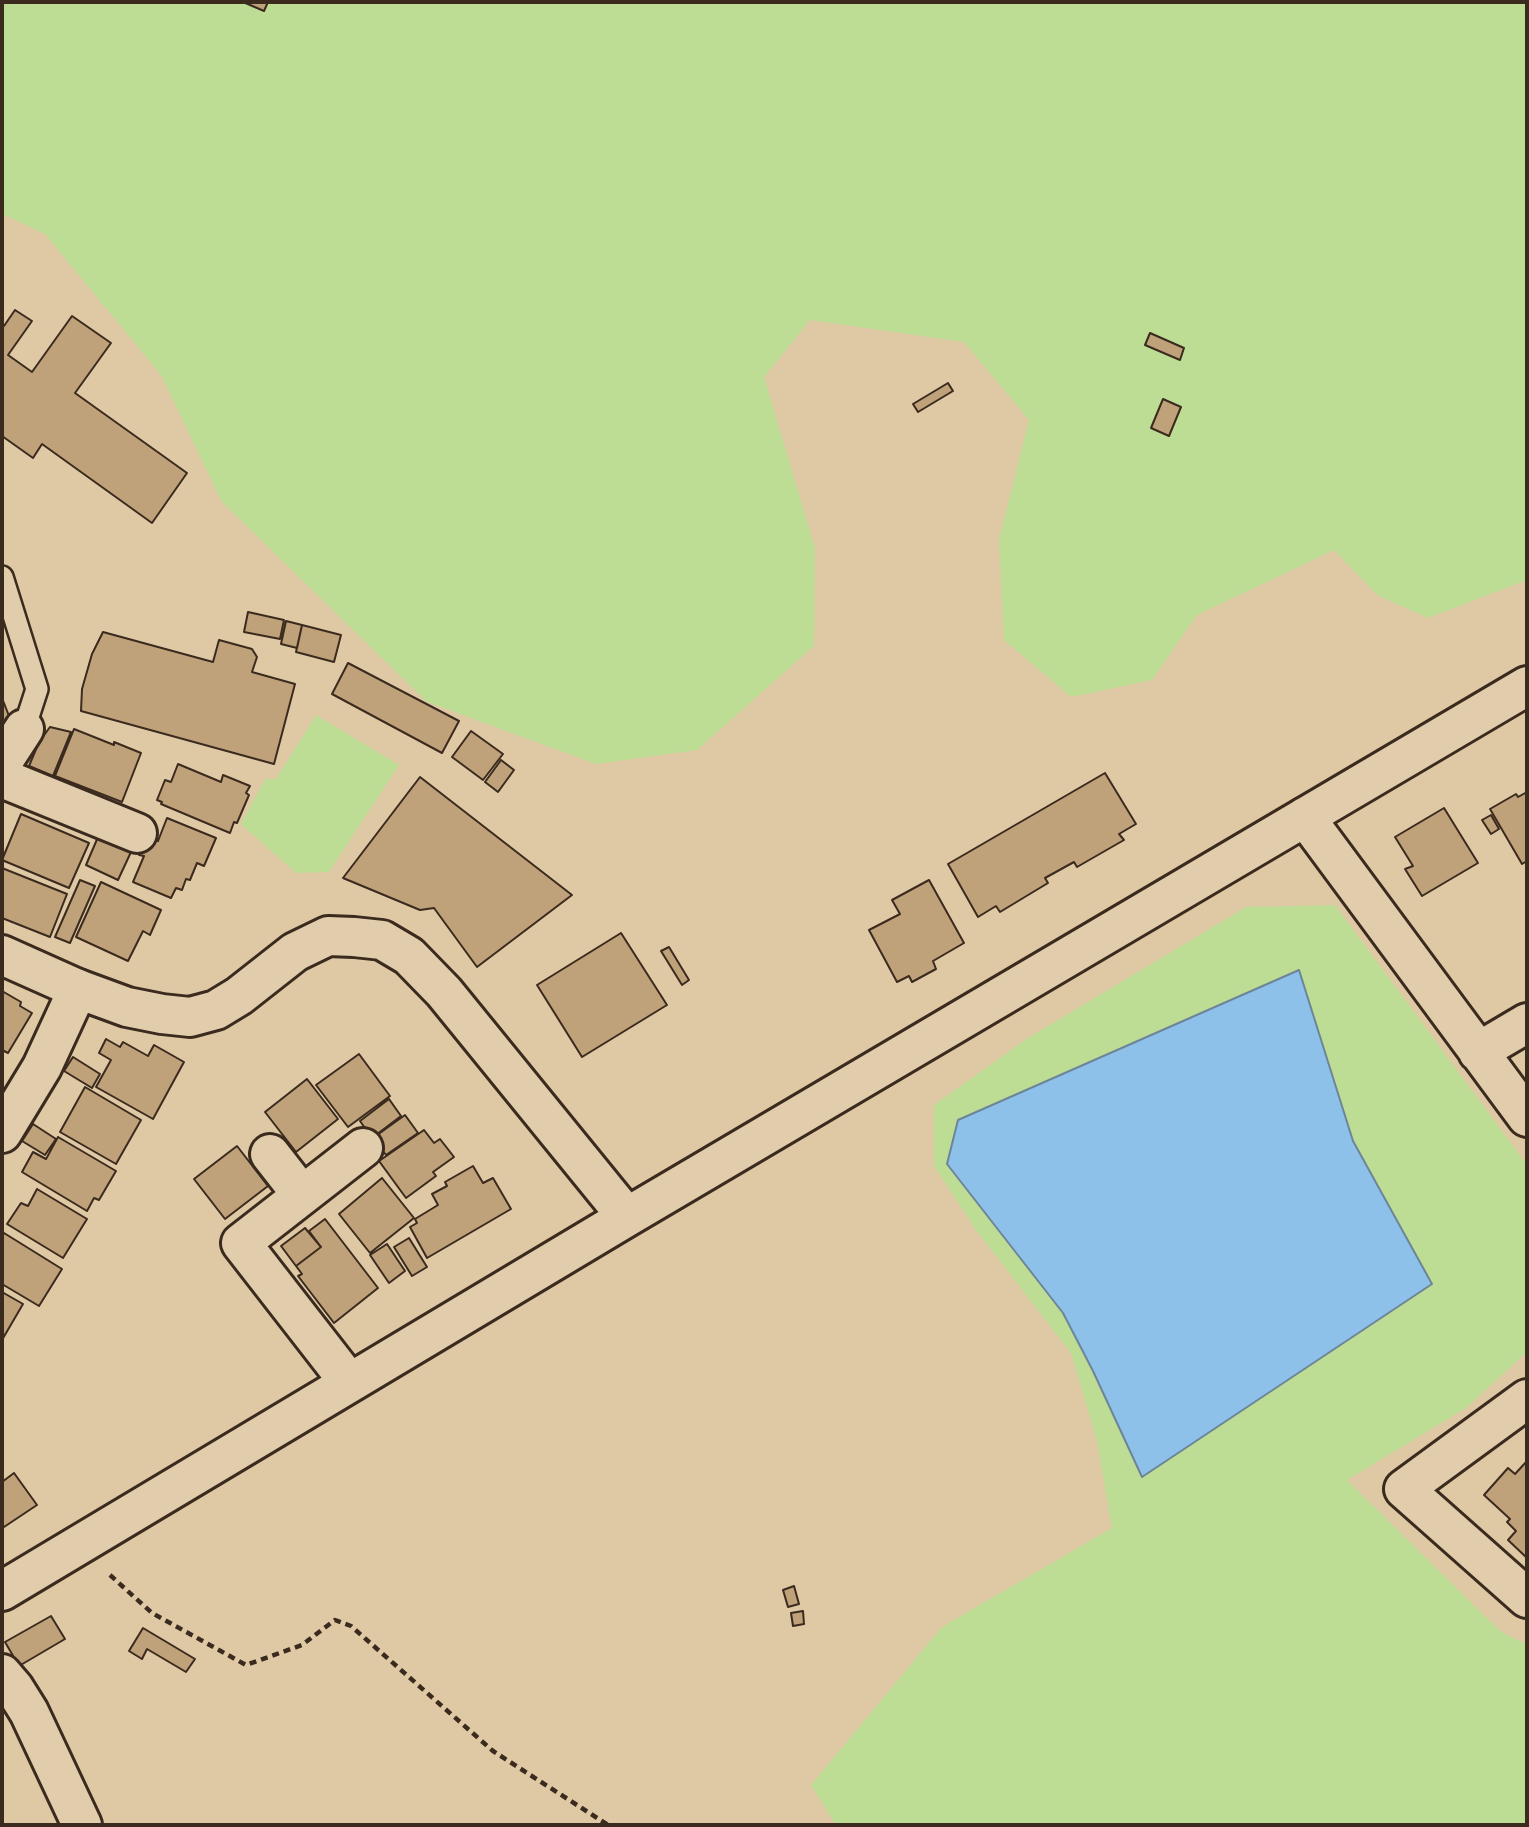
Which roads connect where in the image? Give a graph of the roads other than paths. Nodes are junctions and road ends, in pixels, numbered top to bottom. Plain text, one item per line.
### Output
1 (2, 577) edge
2 (1527, 686) edge
3 (24, 729) joint
4 (2, 763) edge
5 (2, 778) edge
6 (1305, 817) junction
7 (137, 833) dead end
8 (2, 955) edge
9 (78, 989) junction
10 (1527, 1023) edge
11 (1478, 1052) junction
12 (1527, 1117) edge
13 (2, 1133) edge
14 (363, 1148) dead end
15 (270, 1154) dead end
16 (302, 1195) junction
17 (627, 1217) junction
18 (349, 1382) junction
19 (1527, 1399) edge
20 (2, 1591) edge
21 (1527, 1598) edge
22 (2, 1674) edge
23 (82, 1825) edge

1 - 3 lane
2 - 6 street
3 - 4 street
5 - 7 street
6 - 11 street
6 - 17 street
8 - 9 street
9 - 13 street
9 - 17 street
10 - 11 street
11 - 12 street
14 - 16 street
15 - 16 street
16 - 18 street
17 - 18 street
18 - 20 street
19 - 21 street
22 - 23 street

